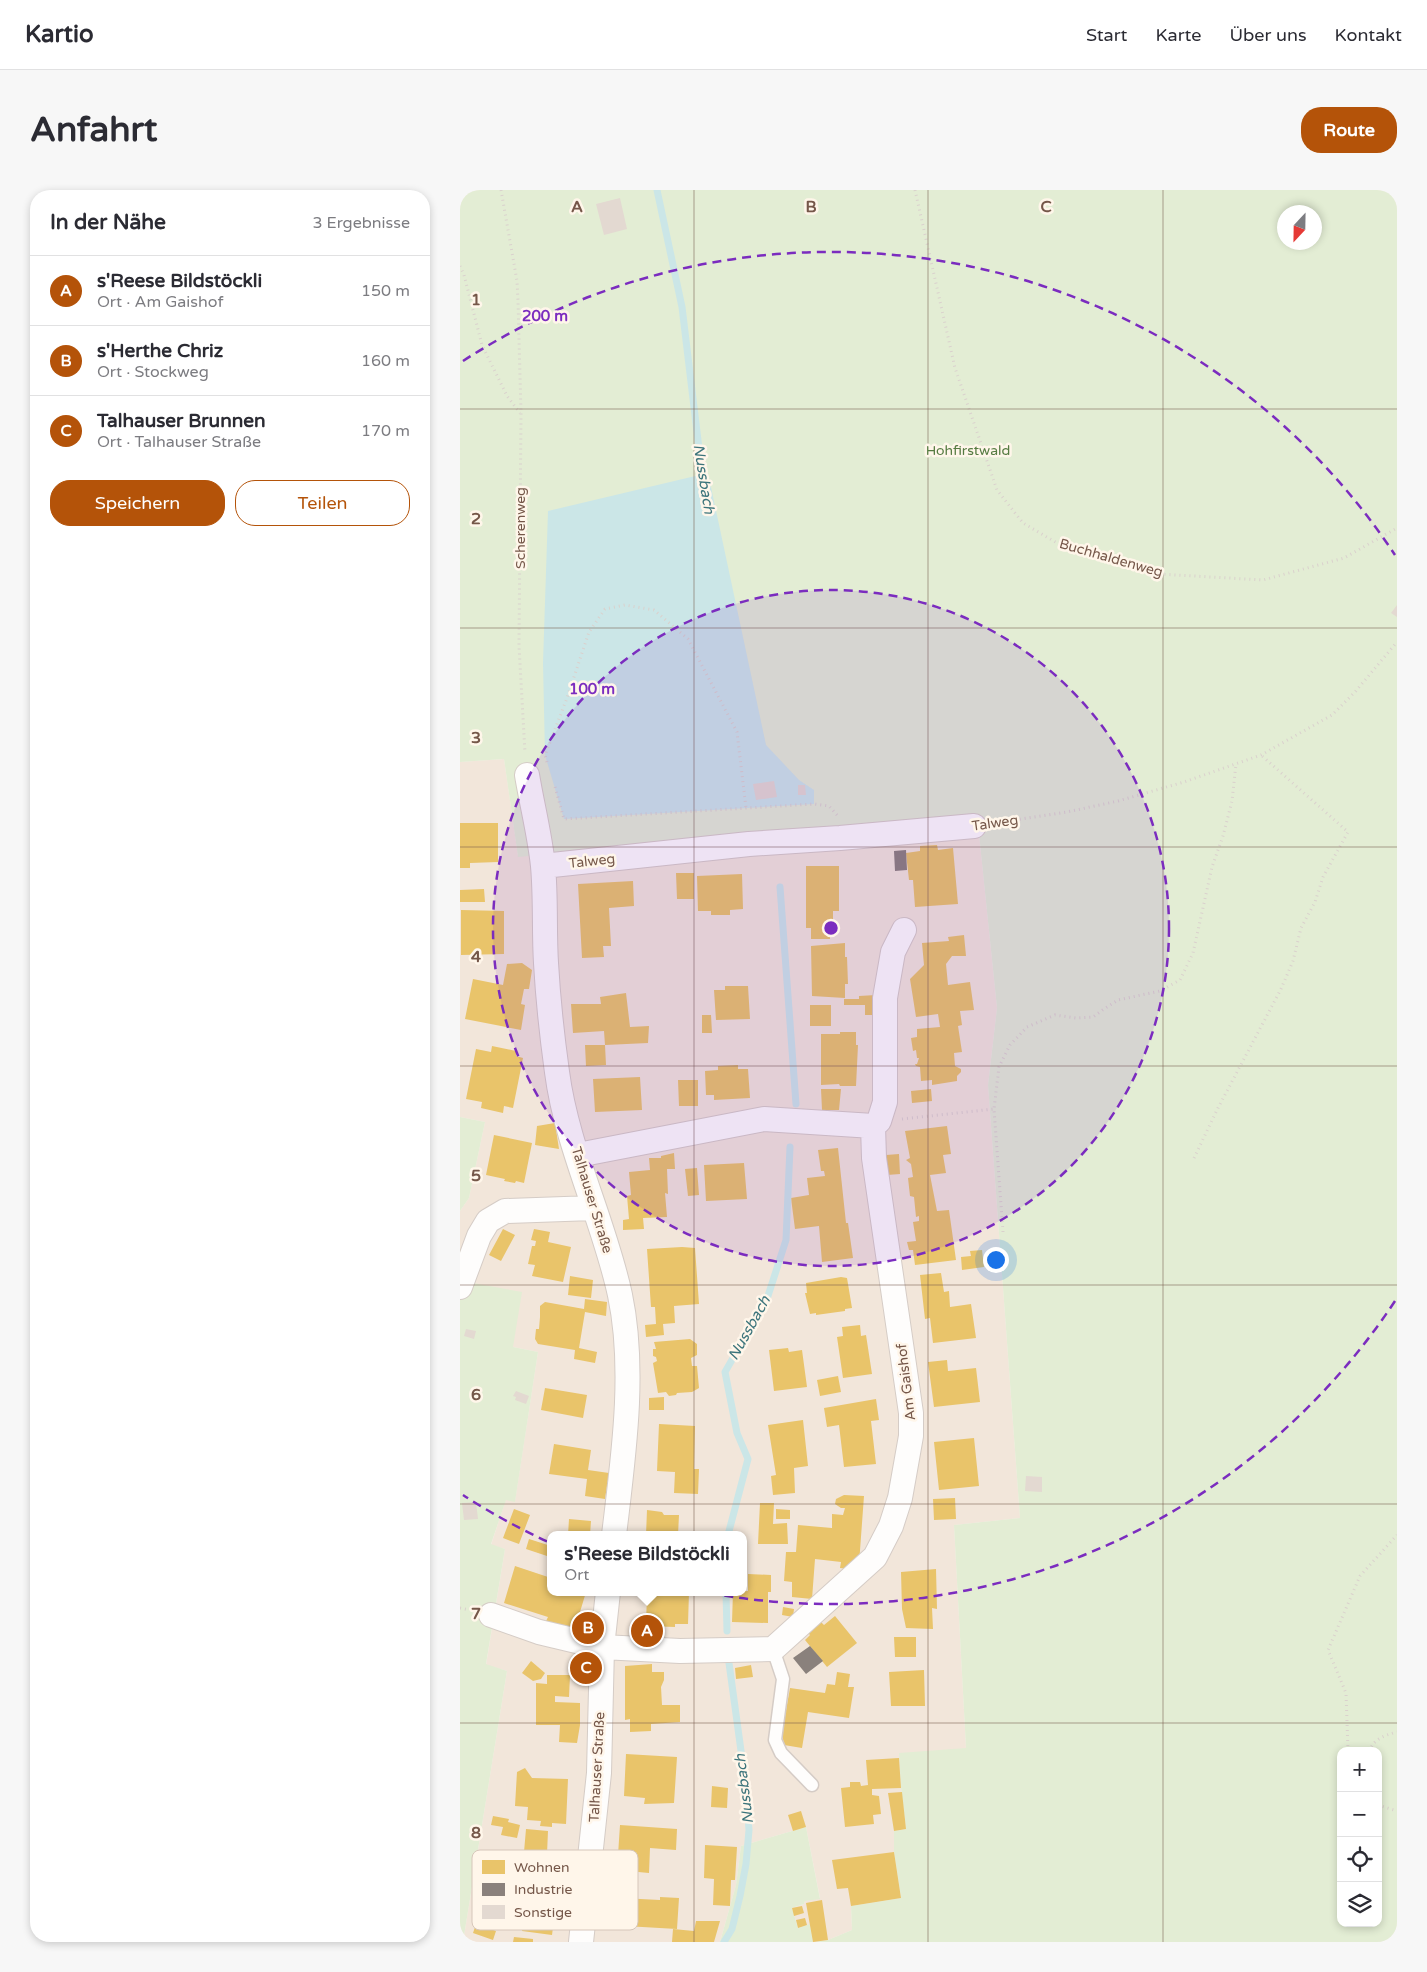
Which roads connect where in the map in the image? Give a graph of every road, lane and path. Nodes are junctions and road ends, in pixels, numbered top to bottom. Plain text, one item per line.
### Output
1 (501, 190) edge
2 (915, 190) edge
3 (460, 266) edge
4 (521, 413) junction
5 (1397, 528) edge
6 (1397, 642) edge
7 (1261, 755) junction
8 (548, 764) dead end
9 (1236, 764) junction
10 (527, 775) joint
11 (553, 782) dead end
12 (746, 808) junction
13 (837, 815) dead end
14 (974, 826) joint
15 (543, 866) junction
16 (904, 930) dead end
17 (994, 1109) junction
18 (876, 1124) junction
19 (578, 1155) junction
20 (1194, 1158) dead end
21 (593, 1208) junction
22 (1003, 1232) dead end
23 (460, 1287) edge
24 (614, 1531) edge
25 (1397, 1535) edge
26 (608, 1596) edge
27 (491, 1615) dead end
28 (602, 1647) junction
29 (773, 1648) junction
30 (1397, 1732) edge
31 (1348, 1747) edge
32 (1371, 1747) edge
33 (812, 1785) dead end
34 (1382, 1806) edge
35 (1397, 1811) edge
36 (591, 1850) edge

1 - 4 path, Scherenweg
2 - 5 path, Buchhaldenweg
3 - 4 path
4 - 10 path, Scherenweg
6 - 7 path, Talweg
7 - 9 path, Talweg
7 - 20 path
8 - 12 path
9 - 14 path, Talweg
9 - 17 path
10 - 15 street
11 - 12 path
12 - 13 path
14 - 15 street, Talweg
15 - 19 street, Talhauser Straße
16 - 18 street, Am Gaishof
17 - 18 path
17 - 22 path
18 - 19 street
18 - 29 street, Am Gaishof
19 - 21 street, Talhauser Straße
21 - 23 street
21 - 24 street, Talhauser Straße
25 - 31 path
26 - 28 street, Talhauser Straße
27 - 28 street
28 - 29 street
28 - 36 street, Talhauser Straße
29 - 33 lane
30 - 32 path
34 - 35 path

